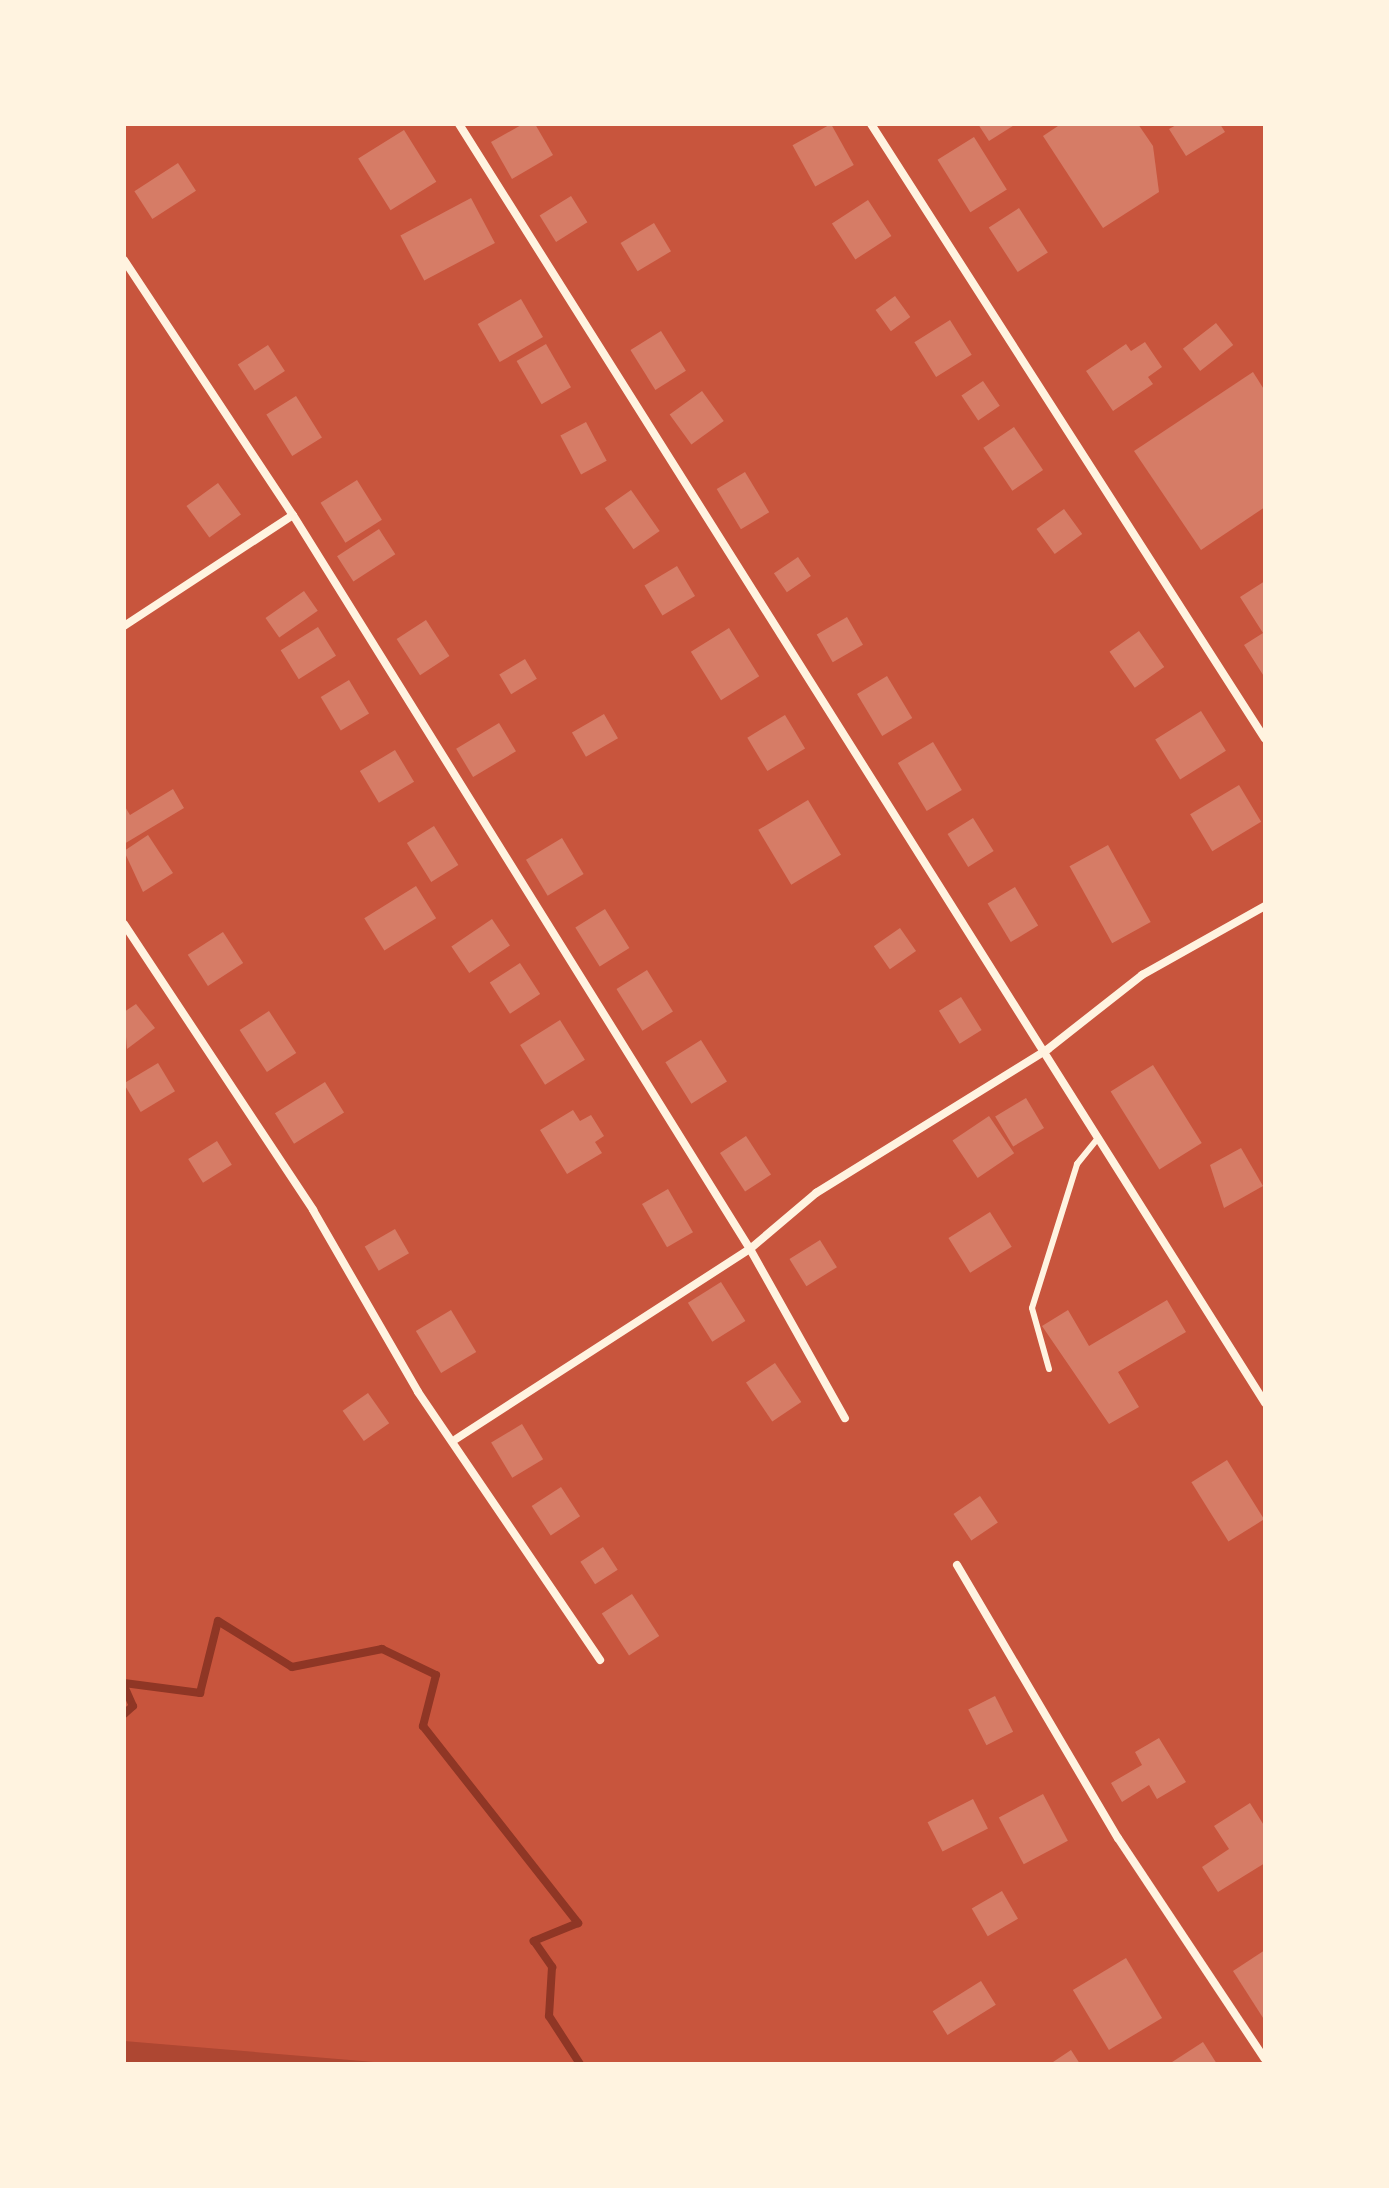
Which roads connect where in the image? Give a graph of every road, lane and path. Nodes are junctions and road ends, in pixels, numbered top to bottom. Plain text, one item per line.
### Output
1 (459, 124) edge
2 (871, 124) edge
3 (124, 260) edge
4 (293, 515) junction
5 (124, 626) edge
6 (1265, 739) edge
7 (1265, 906) edge
8 (124, 924) edge
9 (1048, 1049) junction
10 (1097, 1139) junction
11 (750, 1249) junction
12 (1049, 1369) dead end
13 (1265, 1403) edge
14 (845, 1418) dead end
15 (456, 1439) junction
16 (957, 1565) dead end
17 (600, 1660) dead end
18 (1265, 2059) edge

1 - 9 street
2 - 6 street
3 - 4 street
4 - 5 street
4 - 11 street
7 - 9 street
8 - 15 street
9 - 10 street
9 - 11 street
10 - 12 lane
10 - 13 street
11 - 14 street
11 - 15 street
15 - 17 street
16 - 18 street

